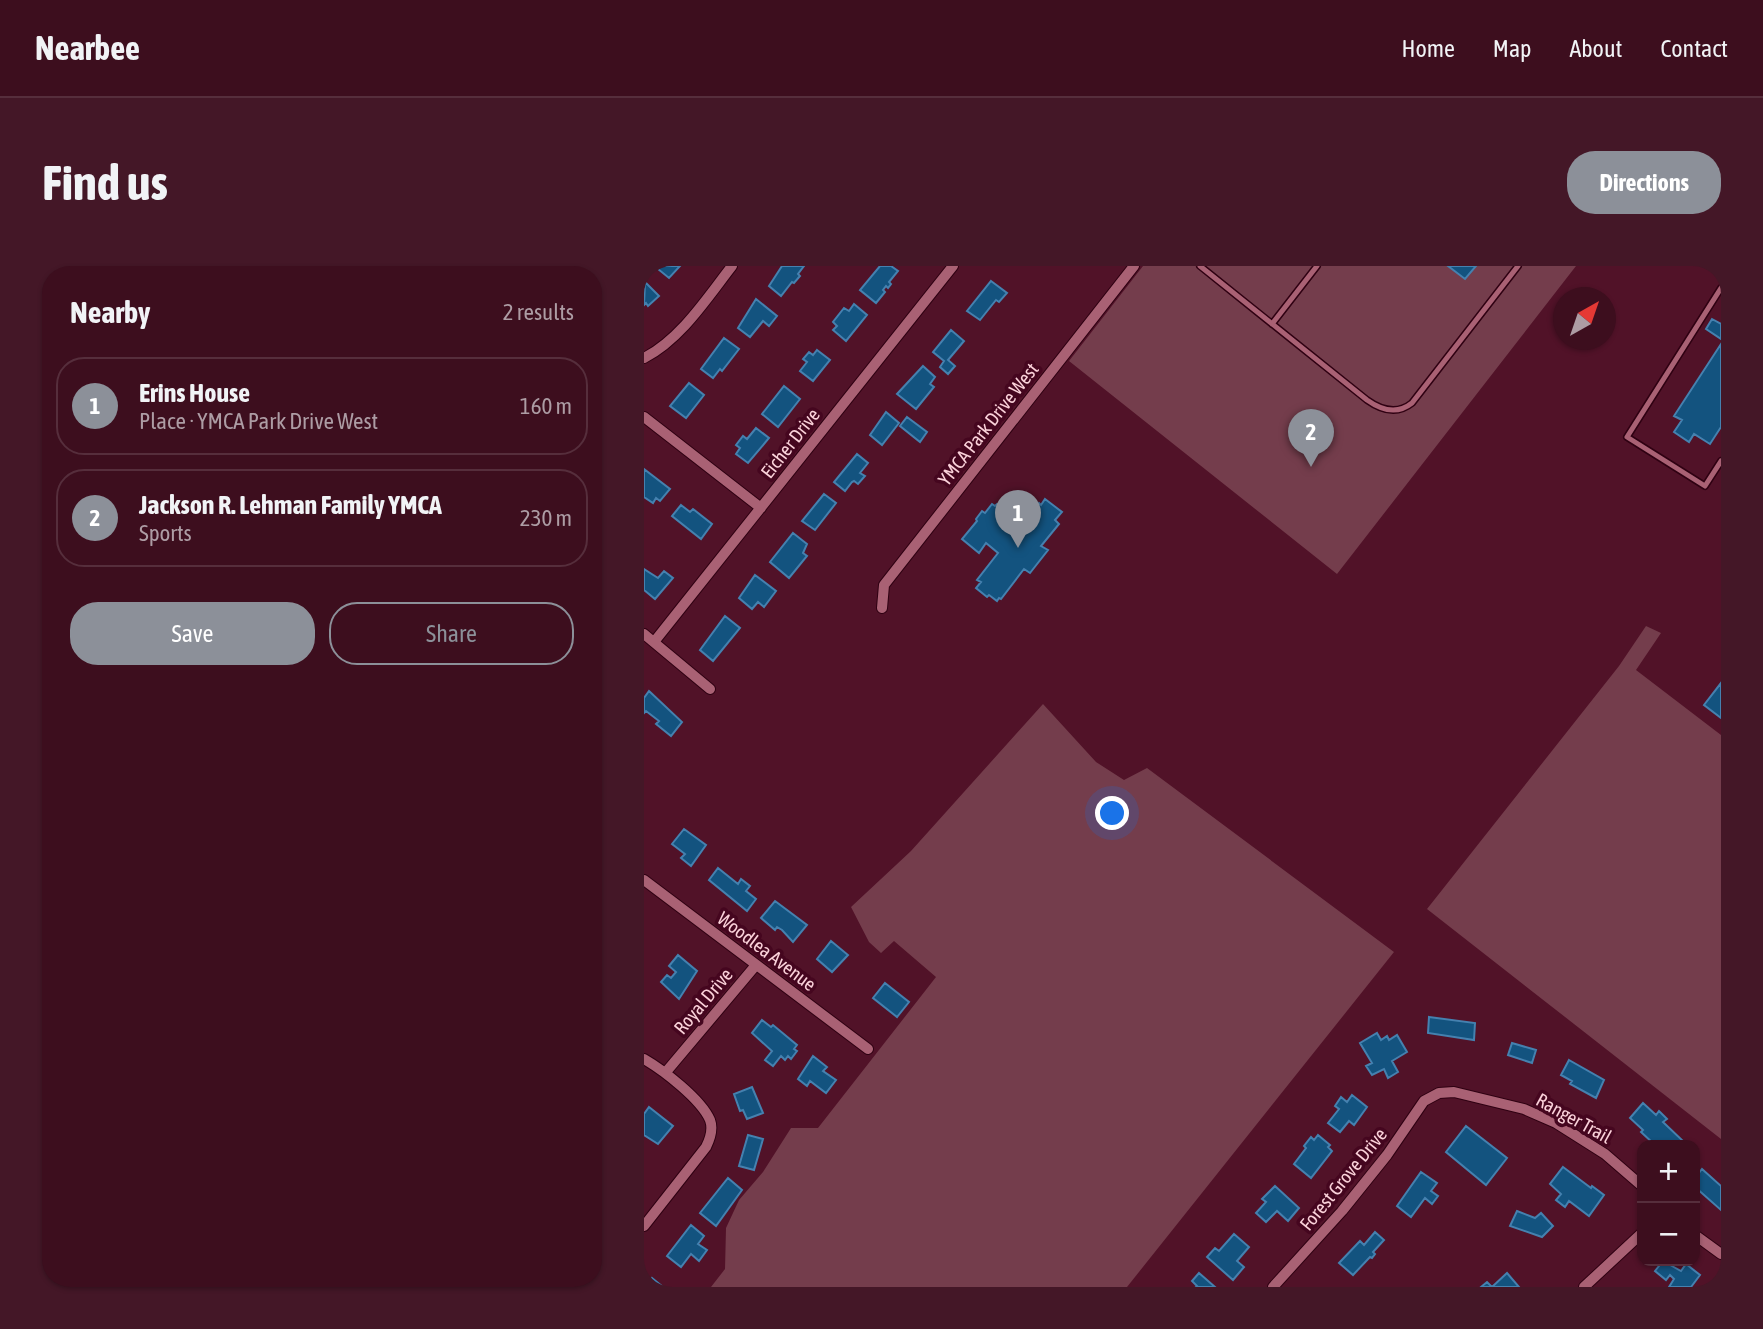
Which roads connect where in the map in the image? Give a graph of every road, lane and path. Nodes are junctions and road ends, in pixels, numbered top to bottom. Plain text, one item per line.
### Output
1 (732, 266) edge
2 (953, 266) edge
3 (1134, 266) edge
4 (1200, 266) edge
5 (1317, 266) edge
6 (1518, 266) edge
7 (1721, 288) edge
8 (1272, 324) junction
9 (644, 358) edge
10 (644, 417) edge
11 (1721, 461) edge
12 (761, 508) junction
13 (882, 608) dead end
14 (644, 634) edge
15 (654, 642) junction
16 (710, 689) dead end
17 (644, 880) edge
18 (756, 965) junction
19 (868, 1049) dead end
20 (644, 1059) edge
21 (666, 1072) junction
22 (1439, 1093) joint
23 (1637, 1182) edge
24 (644, 1226) edge
25 (1637, 1238) edge
26 (1700, 1239) edge
27 (1721, 1254) edge
28 (1273, 1287) edge
29 (1584, 1287) edge

1 - 9 street
2 - 12 street, Eicher Drive
3 - 13 street, YMCA Park Drive West
4 - 8 lane
5 - 8 lane
6 - 8 lane
7 - 11 lane
10 - 12 street
12 - 15 street, Eicher Drive
14 - 15 street
15 - 16 street
17 - 18 street, Woodlea Avenue
18 - 19 street, Woodlea Avenue
18 - 21 street, Royal Drive
20 - 21 street
21 - 24 street
22 - 23 street, Ranger Trail
22 - 28 street, Forest Grove Drive
25 - 29 street
26 - 27 street

